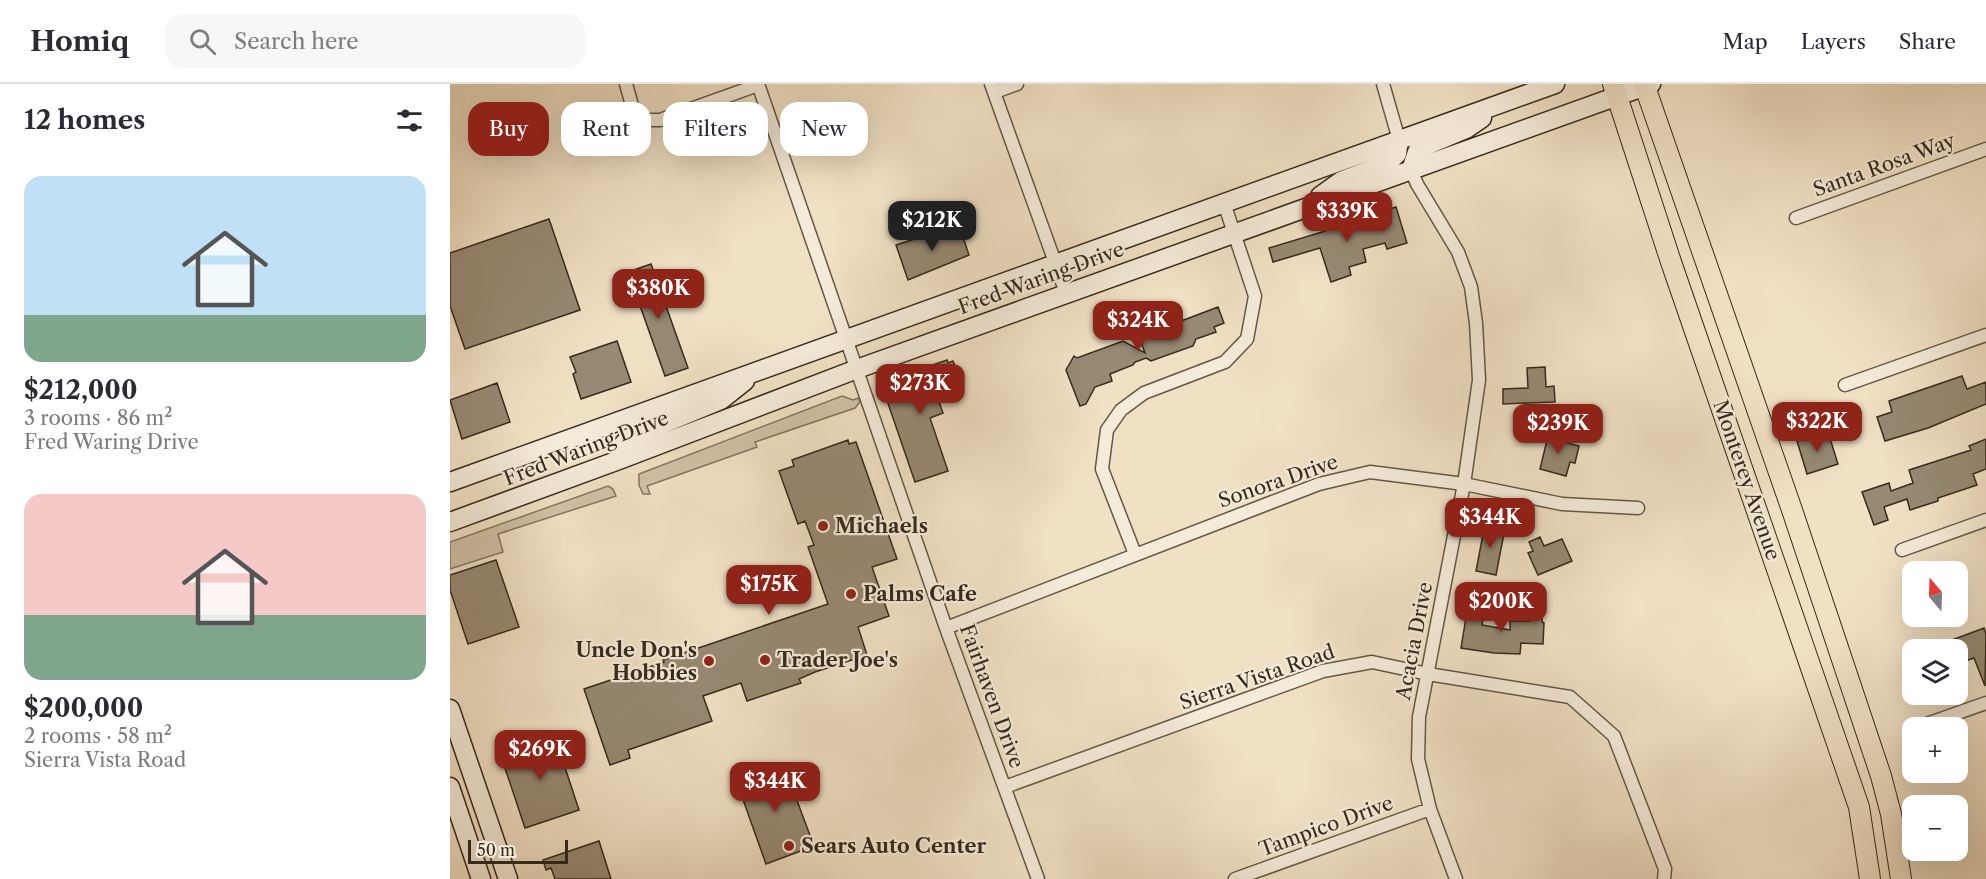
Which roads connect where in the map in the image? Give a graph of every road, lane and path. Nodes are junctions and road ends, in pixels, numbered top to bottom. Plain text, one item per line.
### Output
1 (626, 84) edge
2 (1017, 84) edge
3 (1383, 84) edge
4 (1555, 84) edge
5 (758, 85) edge
6 (1647, 85) edge
7 (993, 88) edge
8 (1615, 90) edge
9 (1494, 106) junction
10 (1399, 140) junction
11 (1986, 149) edge
12 (1411, 170) junction
13 (1224, 203) junction
14 (1302, 208) junction
15 (1796, 218) dead end
16 (1235, 232) junction
17 (1056, 264) junction
18 (1066, 293) junction
19 (1986, 335) edge
20 (846, 338) junction
21 (857, 369) junction
22 (759, 370) junction
23 (1845, 385) dead end
24 (619, 460) junction
25 (450, 482) edge
26 (1464, 484) junction
27 (1638, 508) dead end
28 (1986, 520) edge
29 (450, 522) edge
30 (1902, 550) dead end
31 (1135, 554) junction
32 (946, 628) junction
33 (1813, 673) junction
34 (1428, 674) junction
35 (1986, 703) edge
36 (450, 709) edge
37 (1947, 717) edge
38 (1866, 731) junction
39 (450, 787) edge
40 (1005, 787) junction
41 (1430, 809) junction
42 (1874, 875) edge
43 (481, 879) edge
44 (508, 879) edge
45 (1038, 879) edge
46 (1235, 879) edge
47 (1456, 879) edge
48 (1664, 879) edge
49 (1901, 879) edge

1 - 5 street
2 - 7 street
3 - 10 street
4 - 9 main road, Fred Waring Drive
5 - 20 street, Fairhaven Drive
6 - 8 main road, Fred Waring Drive
6 - 38 main road, Monterey Avenue
7 - 17 street
8 - 12 main road, Fred Waring Drive
8 - 33 main road, Monterey Avenue
9 - 10 main road, Fred Waring Drive
9 - 12 main road
10 - 13 main road, Fred Waring Drive
10 - 14 main road
11 - 15 street, Santa Rosa Way
12 - 14 main road, Fred Waring Drive
12 - 26 street, Acacia Drive
13 - 16 street
13 - 17 main road, Fred Waring Drive
14 - 16 main road, Fred Waring Drive
16 - 18 main road, Fred Waring Drive
16 - 31 street
17 - 18 street
17 - 20 main road, Fred Waring Drive
18 - 21 main road, Fred Waring Drive
19 - 23 street
20 - 21 street, Fairhaven Drive
20 - 22 main road, Fred Waring Drive
21 - 24 main road, Fred Waring Drive
21 - 32 street, Fairhaven Drive
22 - 24 main road
22 - 25 main road, Fred Waring Drive
24 - 29 main road, Fred Waring Drive
26 - 27 street, Sonora Drive
26 - 31 street, Sonora Drive
26 - 34 street, Acacia Drive
28 - 30 street
31 - 32 street, Sonora Drive
32 - 40 street, Fairhaven Drive
33 - 38 main road
33 - 42 main road, Monterey Avenue
34 - 40 street, Sierra Vista Road
34 - 41 street, Acacia Drive
34 - 48 street, Sierra Vista Road
35 - 37 street
36 - 44 main road
38 - 49 main road, Monterey Avenue
39 - 43 main road
40 - 45 street, Fairhaven Drive
41 - 46 street, Tampico Drive
41 - 47 street, Acacia Drive

